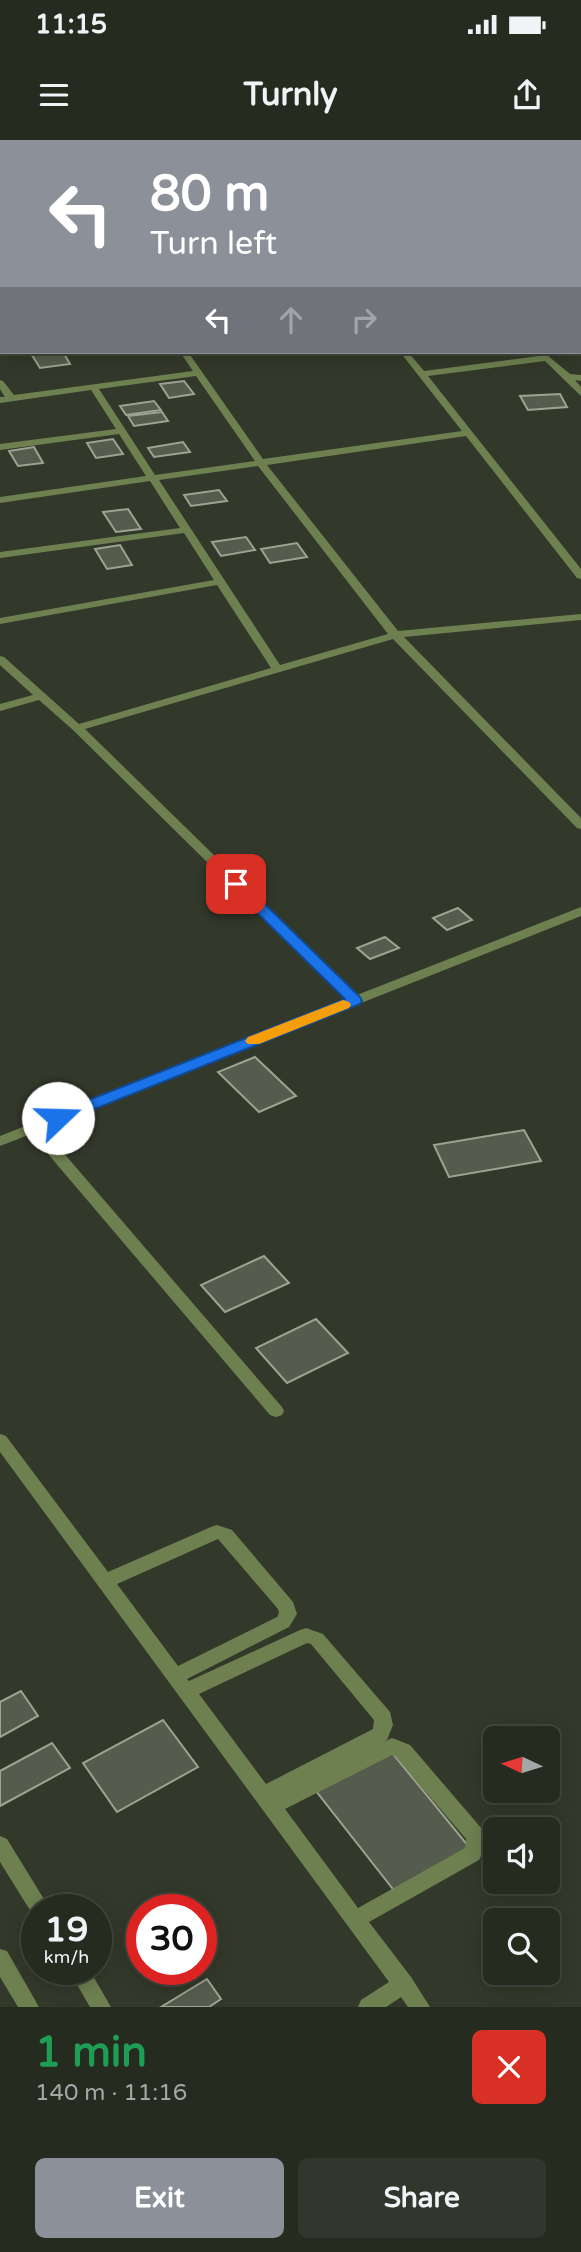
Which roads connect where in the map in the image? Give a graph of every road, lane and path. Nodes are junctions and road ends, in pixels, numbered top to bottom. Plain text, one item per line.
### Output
1 (186, 354) edge
2 (406, 354) edge
3 (544, 355) edge
4 (200, 373) junction
5 (422, 374) junction
6 (567, 377) junction
7 (581, 378) edge
8 (0, 383) edge
9 (94, 388) junction
10 (581, 393) edge
11 (11, 398) junction
12 (0, 400) edge
13 (120, 431) junction
14 (468, 433) junction
15 (0, 447) edge
16 (261, 463) junction
17 (152, 479) junction
18 (0, 500) edge
19 (185, 530) junction
20 (0, 555) edge
21 (581, 576) edge
22 (219, 582) junction
23 (581, 617) edge
24 (0, 621) edge
25 (395, 635) junction
26 (0, 659) edge
27 (277, 669) junction
28 (42, 696) junction
29 (0, 708) edge
30 (77, 728) junction
31 (581, 825) edge
32 (581, 911) edge
33 (355, 1001) junction
34 (34, 1128) junction
35 (0, 1140) edge
36 (276, 1411) dead end
37 (0, 1440) edge
38 (106, 1581) junction
39 (181, 1683) junction
40 (268, 1800) junction
41 (0, 1845) edge
42 (31, 1894) edge
43 (356, 1919) junction
44 (0, 1958) edge
45 (404, 1984) junction
46 (88, 1985) edge
47 (29, 2007) edge
48 (102, 2007) edge
49 (368, 2007) edge
50 (420, 2007) edge

1 - 4 street
2 - 5 street
3 - 5 street
3 - 6 street
4 - 9 street
4 - 16 street
5 - 14 street
6 - 7 street
6 - 10 street
8 - 11 street
9 - 11 street
9 - 13 street
11 - 12 street
13 - 15 street
13 - 17 street
14 - 16 street
14 - 21 street
16 - 17 street
16 - 25 street
17 - 18 street
17 - 19 street
19 - 20 street
19 - 22 street
22 - 24 street
22 - 27 street
23 - 25 street
25 - 27 street
25 - 31 street
26 - 28 street
27 - 30 street
28 - 29 street
28 - 30 street
30 - 33 street
32 - 33 street
33 - 34 street
34 - 35 street
34 - 36 street
37 - 38 street
38 - 39 street
38 - 39 street
39 - 40 street
39 - 40 street
40 - 43 street
40 - 43 street
41 - 42 street
43 - 45 street
44 - 47 street
45 - 49 street
45 - 50 street
46 - 48 street

